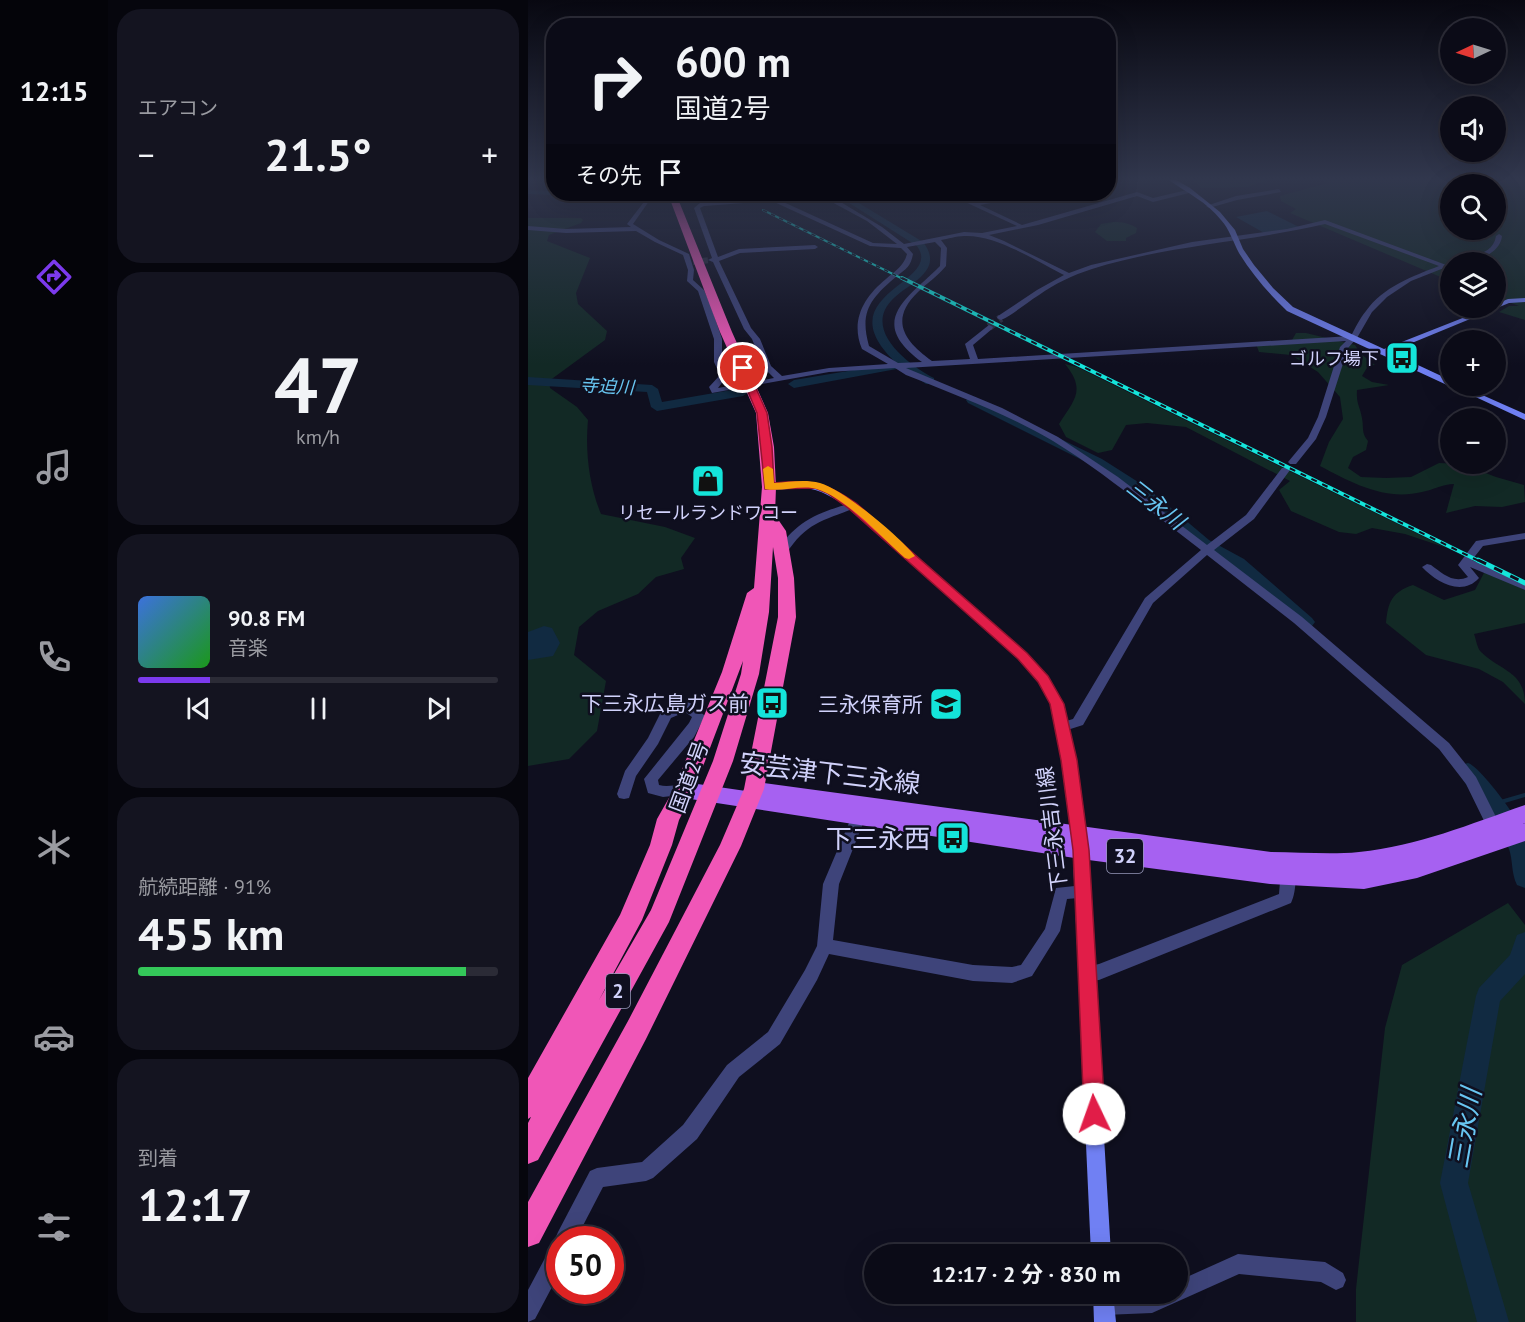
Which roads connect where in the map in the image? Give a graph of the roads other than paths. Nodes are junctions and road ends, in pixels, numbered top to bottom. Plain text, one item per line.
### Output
1 (661, 242) edge
2 (691, 242) edge
3 (699, 242) edge
4 (708, 242) edge
5 (865, 242) edge
6 (898, 242) edge
7 (931, 242) edge
8 (936, 242) edge
9 (997, 242) edge
10 (1206, 242) edge
11 (1237, 242) edge
12 (1381, 242) edge
13 (1498, 242) edge
14 (905, 246) junction
15 (815, 247) dead end
16 (1487, 252) edge
17 (714, 259) junction
18 (1440, 262) edge
19 (1440, 268) edge
20 (1069, 275) junction
21 (1525, 300) edge
22 (1506, 302) edge
23 (1001, 318) tunnel mouth
24 (1467, 318) edge
25 (989, 327) tunnel mouth
26 (1353, 338) junction
27 (1384, 352) junction
28 (975, 361) junction
29 (929, 363) junction
30 (896, 365) junction
31 (1440, 378) edge
32 (780, 380) junction
33 (751, 386) junction
34 (1478, 396) edge
35 (1525, 417) edge
36 (1293, 462) dead end
37 (1285, 470) dead end
38 (769, 487) junction
39 (852, 506) junction
40 (768, 516) junction
41 (1525, 536) edge
42 (1208, 550) junction
43 (782, 552) junction
44 (1466, 561) junction
45 (765, 566) junction
46 (1427, 567) dead end
47 (1525, 587) edge
48 (1062, 727) junction
49 (684, 790) junction
50 (624, 794) dead end
51 (751, 795) junction
52 (861, 811) junction
53 (1525, 814) edge
54 (1525, 832) edge
55 (1496, 834) junction
56 (1080, 843) junction
57 (1288, 868) junction
58 (1084, 892) junction
59 (825, 946) junction
60 (1088, 973) junction
61 (528, 1105) edge
62 (528, 1150) edge
63 (572, 1226) edge
64 (528, 1232) edge
65 (1101, 1244) edge
66 (546, 1277) edge
67 (1336, 1280) dead end
68 (1188, 1287) edge
69 (1152, 1304) edge
70 (1104, 1307) edge
71 (528, 1312) edge

1 - 33 street
2 - 33 highway, 国道2号 / 2
3 - 33 highway, 国道2号 / 2
4 - 17 street
5 - 14 street
6 - 14 street
7 - 14 street
8 - 29 street
9 - 20 street
10 - 20 street
11 - 26 street
12 - 18 street
13 - 16 street
14 - 30 street
15 - 17 street
17 - 32 street
19 - 26 street
20 - 23 street
21 - 22 street
24 - 27 street
25 - 28 street
26 - 27 street
26 - 28 street
26 - 36 street
27 - 31 street
28 - 29 street
29 - 30 street
30 - 32 street
30 - 42 street
32 - 33 street
33 - 38 highway, 国道2号 / 2
34 - 35 street
37 - 42 street
38 - 39 street, 下三永吉川線
38 - 40 highway, 国道2号 / 2
39 - 43 street
39 - 48 street, 下三永吉川線
40 - 43 highway
40 - 45 highway, 国道2号 / 2
41 - 44 street
42 - 48 street
42 - 55 street
43 - 51 highway
44 - 46 street
44 - 47 street
45 - 49 highway
45 - 62 highway, 国道2号 / 2
48 - 56 street, 下三永吉川線
49 - 50 street
49 - 51 main road, 安芸津下三永線 / 32
49 - 61 highway
51 - 52 main road, 安芸津下三永線 / 32
51 - 64 highway
52 - 56 main road, 安芸津下三永線 / 32
52 - 59 street
53 - 55 main road, 安芸津下三永線 / 32
54 - 55 main road, 安芸津下三永線 / 32
55 - 57 main road, 安芸津下三永線 / 32
56 - 57 main road, 安芸津下三永線 / 32
56 - 58 street, 下三永吉川線
57 - 60 street
58 - 59 street
58 - 60 street, 下三永吉川線
59 - 63 street
60 - 65 street, 下三永吉川線
66 - 71 street
67 - 68 street
69 - 70 street

